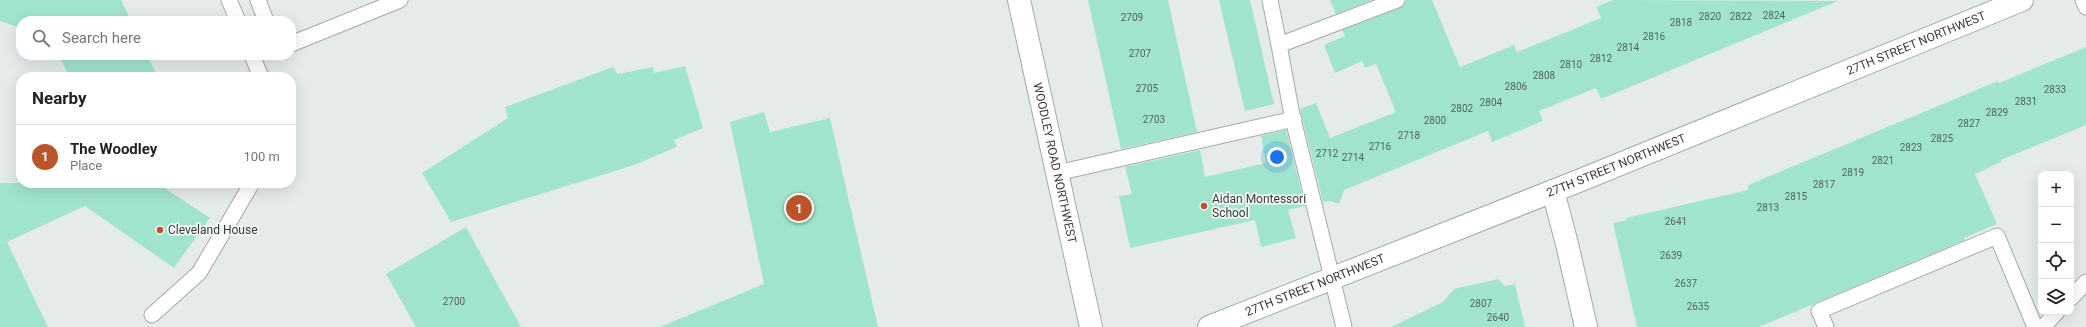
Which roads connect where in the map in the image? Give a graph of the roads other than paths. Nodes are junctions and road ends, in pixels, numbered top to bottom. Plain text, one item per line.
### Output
1 (229, 0) edge
2 (258, 0) edge
3 (400, 0) edge
4 (1018, 0) edge
5 (1270, 0) edge
6 (1397, 0) edge
7 (2022, 0) edge
8 (2083, 0) edge
9 (2086, 7) edge
10 (236, 16) edge
11 (264, 16) edge
12 (296, 42) edge
13 (1279, 45) junction
14 (254, 60) edge
15 (259, 72) edge
16 (1294, 119) junction
17 (1057, 173) junction
18 (249, 188) edge
19 (1553, 191) junction
20 (1333, 278) junction
21 (2086, 282) edge
22 (2074, 295) edge
23 (152, 315) dead end
24 (2054, 315) edge
25 (1091, 327) edge
26 (1209, 327) edge
27 (1344, 327) edge
28 (1586, 327) edge
29 (1826, 327) edge
30 (2035, 327) edge
31 (2043, 327) edge

1 - 10 lane
2 - 11 lane
3 - 12 lane
4 - 17 street, WOODLEY ROAD NORTHWEST
5 - 13 lane
6 - 13 lane
7 - 19 street, 27TH STREET NORTHWEST
8 - 9 lane
13 - 16 lane
14 - 15 lane
16 - 17 lane
16 - 20 lane
17 - 25 street, WOODLEY ROAD NORTHWEST
18 - 23 lane
19 - 20 street, 27TH STREET NORTHWEST
19 - 28 street
20 - 26 street, 27TH STREET NORTHWEST
20 - 27 lane
21 - 22 lane
24 - 31 lane
29 - 30 lane

